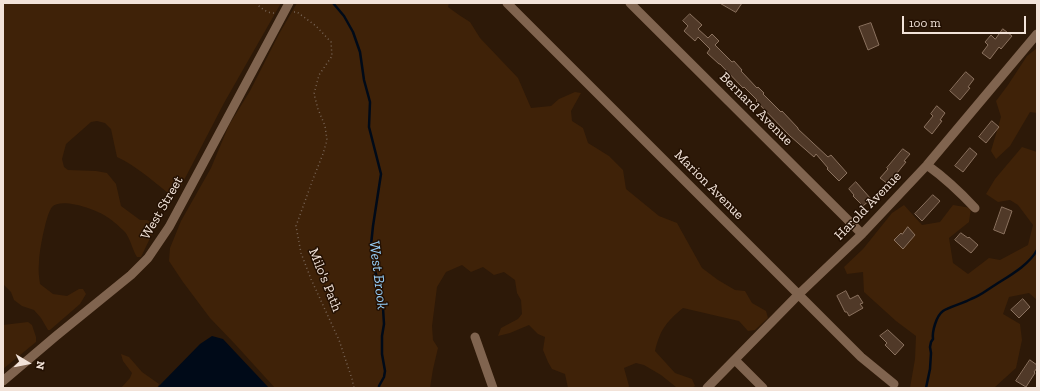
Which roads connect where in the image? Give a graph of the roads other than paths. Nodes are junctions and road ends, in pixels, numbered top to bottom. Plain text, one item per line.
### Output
1 (507, 3) edge
2 (630, 3) edge
3 (287, 7) edge
4 (1037, 34) edge
5 (927, 166) junction
6 (975, 208) dead end
7 (862, 234) junction
8 (799, 294) junction
9 (475, 337) dead end
10 (736, 360) junction
11 (3, 380) edge
12 (894, 384) dead end
13 (492, 388) edge
14 (707, 388) edge
15 (763, 388) edge

1 - 8 street, Marion Avenue
2 - 7 street, Bernard Avenue
3 - 11 street, West Street
4 - 5 street, Harold Avenue
5 - 6 street
5 - 7 street, Harold Avenue
7 - 8 street, Harold Avenue
8 - 10 street, Harold Avenue
8 - 12 street, Marion Avenue
9 - 13 street
10 - 14 street, Harold Avenue
10 - 15 street

